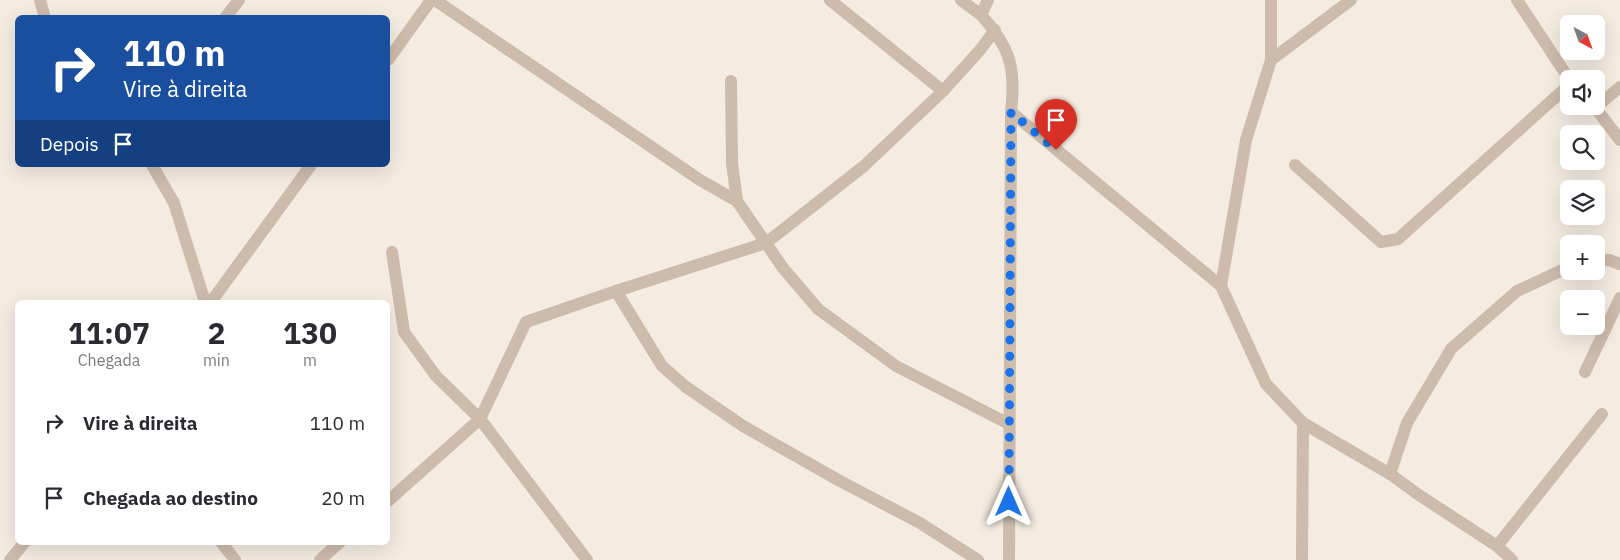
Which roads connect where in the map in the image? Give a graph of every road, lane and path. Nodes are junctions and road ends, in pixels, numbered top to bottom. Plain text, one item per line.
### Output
1 (40, 0) edge
2 (240, 0) edge
3 (433, 0) edge
4 (830, 0) edge
5 (961, 0) edge
6 (988, 0) edge
7 (1271, 0) edge
8 (1351, 0) edge
9 (1517, 0) edge
10 (44, 15) edge
11 (228, 15) edge
12 (981, 15) junction
13 (995, 30) junction
14 (390, 57) edge
15 (1271, 60) junction
16 (1563, 70) edge
17 (731, 80) dead end
18 (1620, 87) edge
19 (943, 91) junction
20 (1560, 93) edge
21 (1605, 99) edge
22 (1011, 112) junction
23 (1600, 115) edge
24 (1620, 140) edge
25 (1294, 165) dead end
26 (153, 167) edge
27 (310, 167) edge
28 (737, 201) junction
29 (766, 244) junction
30 (392, 252) dead end
31 (1605, 260) edge
32 (1620, 264) edge
33 (1560, 271) edge
34 (1221, 286) junction
35 (616, 291) junction
36 (1620, 298) edge
37 (203, 300) edge
38 (212, 300) edge
39 (1585, 372) dead end
40 (1602, 414) dead end
41 (480, 419) junction
42 (1303, 422) junction
43 (1009, 424) junction
44 (1390, 474) junction
45 (390, 499) edge
46 (22, 545) edge
47 (224, 545) edge
48 (337, 545) edge
49 (1497, 546) junction
50 (10, 560) edge
51 (235, 560) edge
52 (320, 560) edge
53 (587, 560) edge
54 (978, 560) edge
55 (1009, 560) edge
56 (1302, 560) edge
57 (1512, 560) edge

1 - 10 street
2 - 11 street
3 - 14 street
3 - 28 street
4 - 19 street
5 - 12 street
6 - 12 street
7 - 15 street
8 - 15 street
9 - 16 street
12 - 13 street
13 - 19 street
13 - 22 street
15 - 34 street
17 - 28 street
18 - 21 street
19 - 29 street
20 - 25 street
22 - 34 street
22 - 43 street
23 - 24 street
26 - 37 street
27 - 38 street
28 - 29 street
29 - 35 street
29 - 43 street
30 - 41 street
31 - 32 street
33 - 44 street
34 - 42 street
35 - 41 street
35 - 54 street
36 - 39 street
40 - 49 street
41 - 45 street
41 - 53 street
42 - 44 street
42 - 56 street
43 - 55 street
44 - 49 street
46 - 50 street
47 - 51 street
48 - 52 street
49 - 57 street

